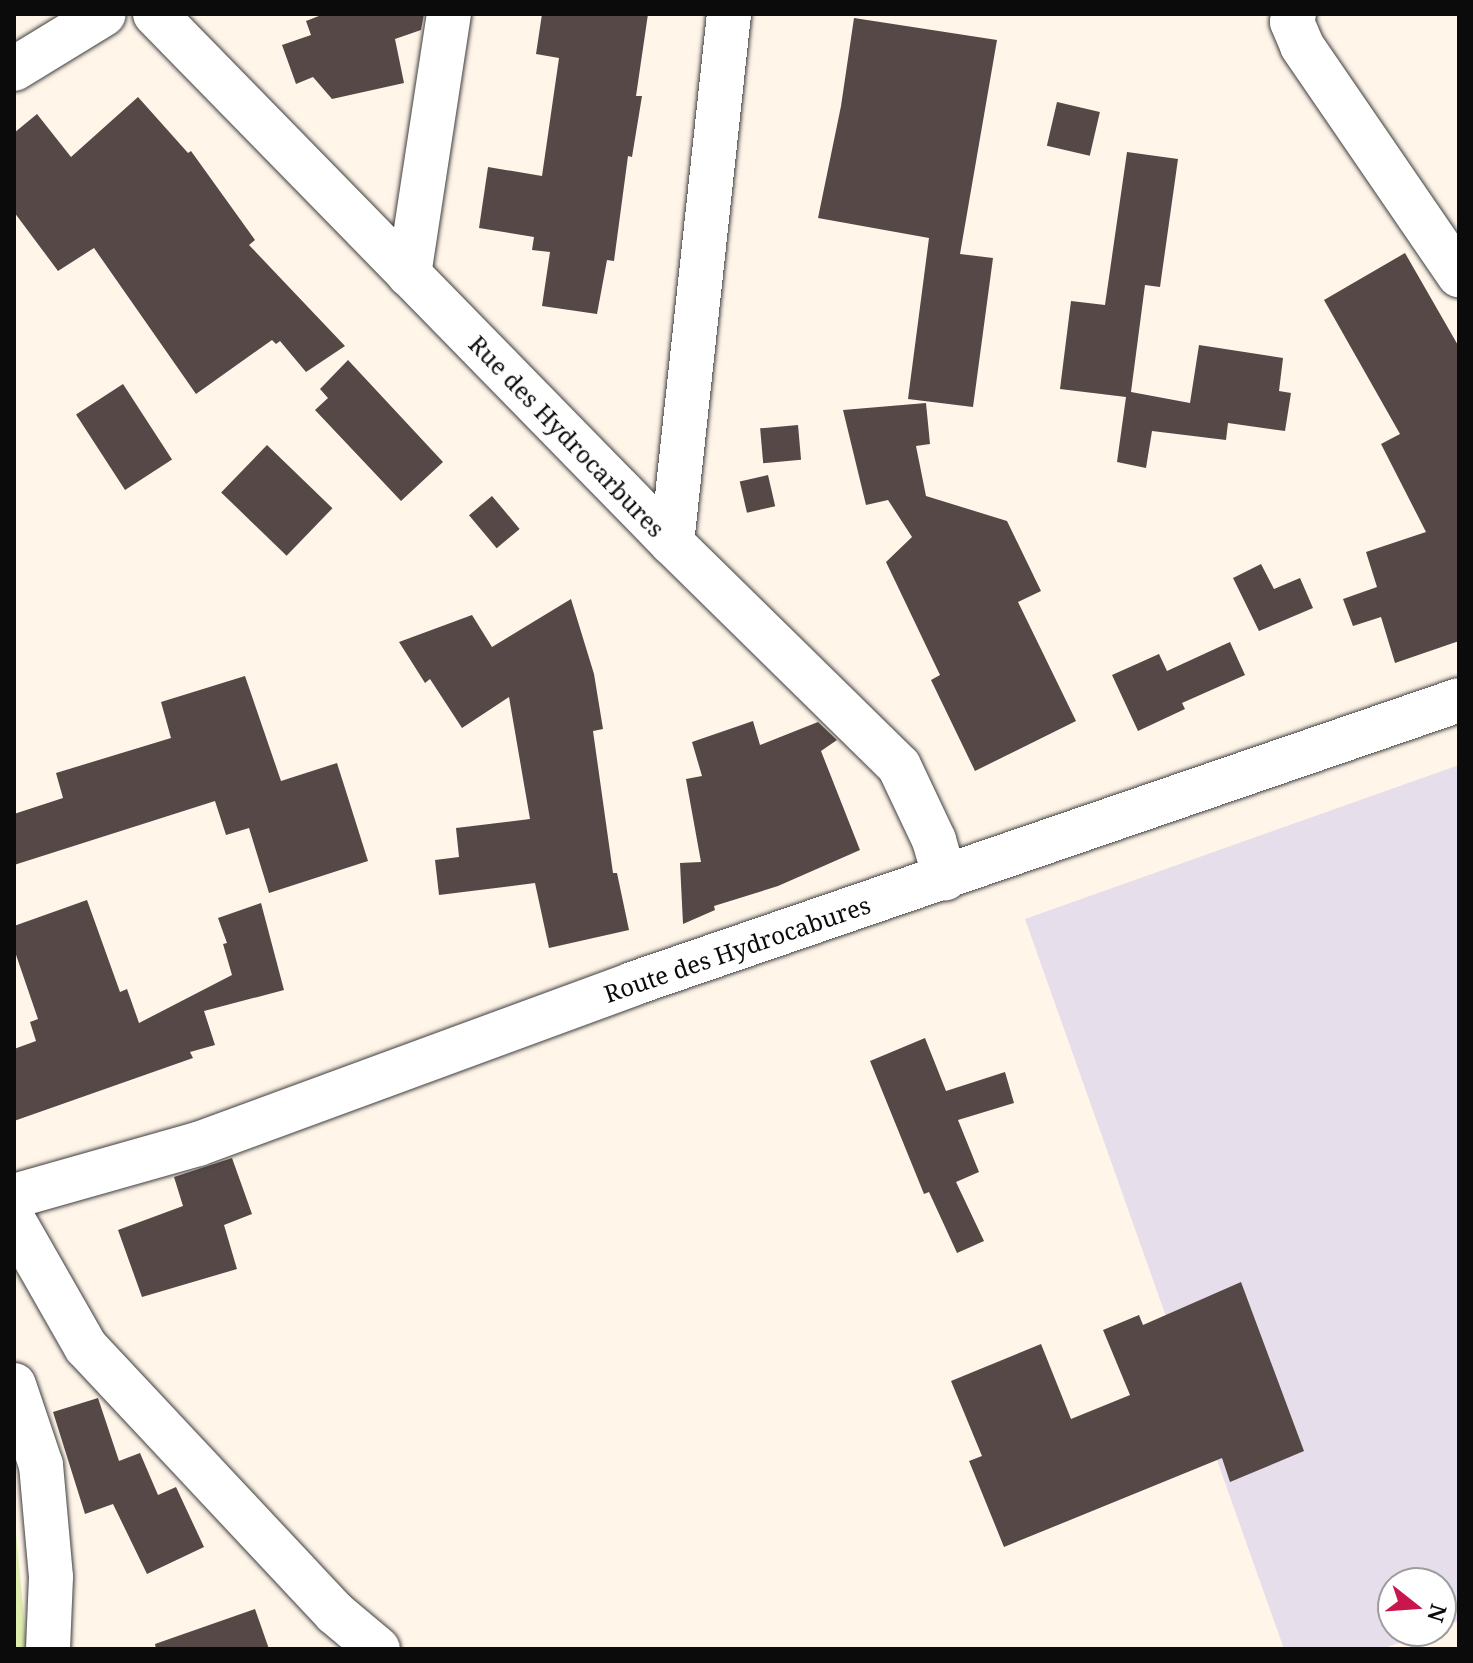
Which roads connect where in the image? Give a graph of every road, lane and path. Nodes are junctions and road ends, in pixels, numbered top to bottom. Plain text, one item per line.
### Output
1 (104, 14) edge
2 (155, 14) edge
3 (449, 14) edge
4 (729, 14) edge
5 (1294, 14) edge
6 (14, 69) edge
7 (409, 275) junction
8 (1459, 275) edge
9 (672, 543) junction
10 (1459, 700) edge
11 (945, 878) junction
12 (14, 1196) edge
13 (14, 1221) edge
14 (14, 1385) edge
15 (48, 1649) edge
16 (378, 1649) edge

1 - 6 street
2 - 7 street, Rue des Hydrocarbures
3 - 7 street
4 - 9 street
5 - 8 street
7 - 9 street, Rue des Hydrocarbures
9 - 11 street, Rue des Hydrocarbures
10 - 11 street, Route des Hydrocabures
11 - 12 street, Route des Hydrocabures
13 - 16 street
14 - 15 street

